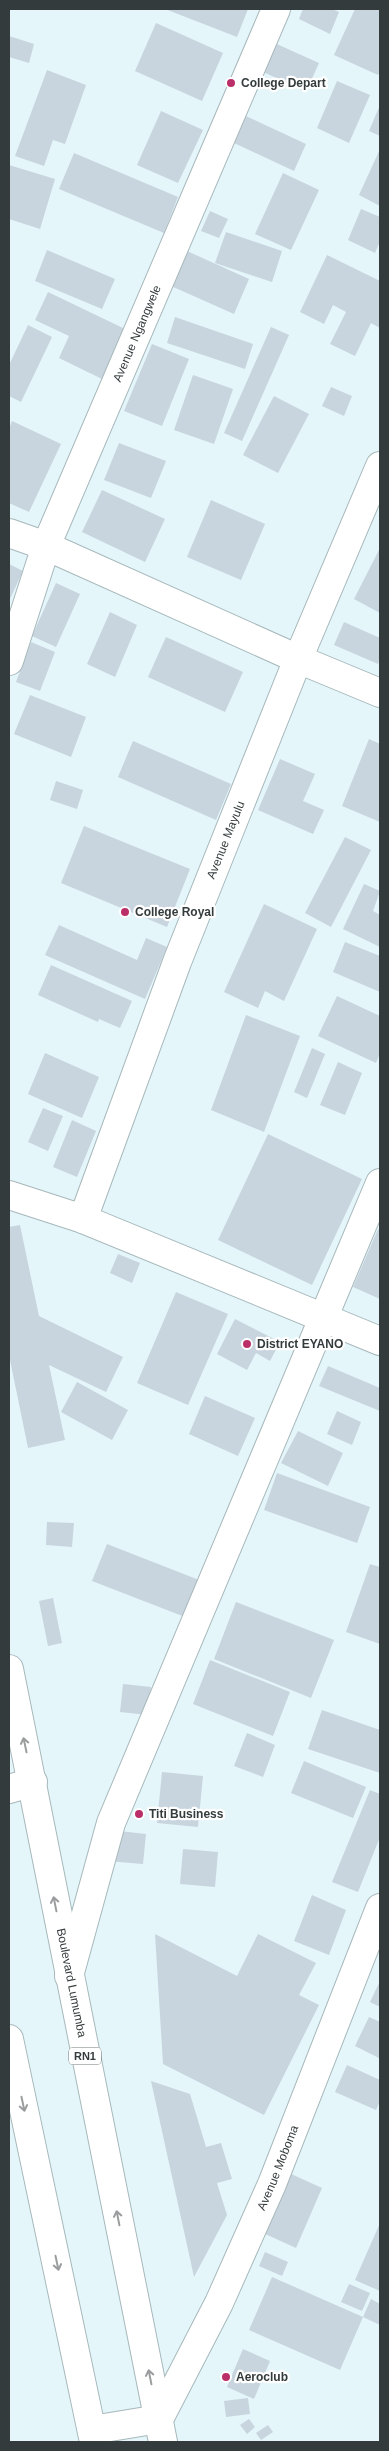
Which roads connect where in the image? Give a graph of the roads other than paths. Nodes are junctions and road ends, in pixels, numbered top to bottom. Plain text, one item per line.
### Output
1 (276, 9) edge
2 (380, 466) edge
3 (9, 533) edge
4 (46, 546) junction
5 (298, 659) junction
6 (9, 661) edge
7 (380, 693) edge
8 (380, 1183) edge
9 (9, 1195) edge
10 (83, 1219) junction
11 (324, 1317) junction
12 (380, 1341) edge
13 (9, 1669) edge
14 (21, 1785) edge
15 (380, 1908) edge
16 (69, 1976) junction
17 (9, 2039) edge
18 (161, 2431) edge
19 (93, 2436) edge

1 - 4 main road, Avenue Ngangwele
2 - 5 main road, Avenue Mayulu
3 - 4 main road
4 - 5 main road
4 - 6 main road, Avenue Ngangwele
5 - 7 main road
5 - 10 main road, Avenue Mayulu
8 - 11 main road
9 - 10 main road
10 - 11 main road
11 - 12 main road
11 - 16 main road
14 -> 13 main road, Boulevard Lumumba / RN1
16 -> 14 main road, Boulevard Lumumba / RN1
15 - 18 main road, Avenue Moboma
18 -> 16 main road, Boulevard Lumumba / RN1
17 -> 19 main road
18 - 19 main road

